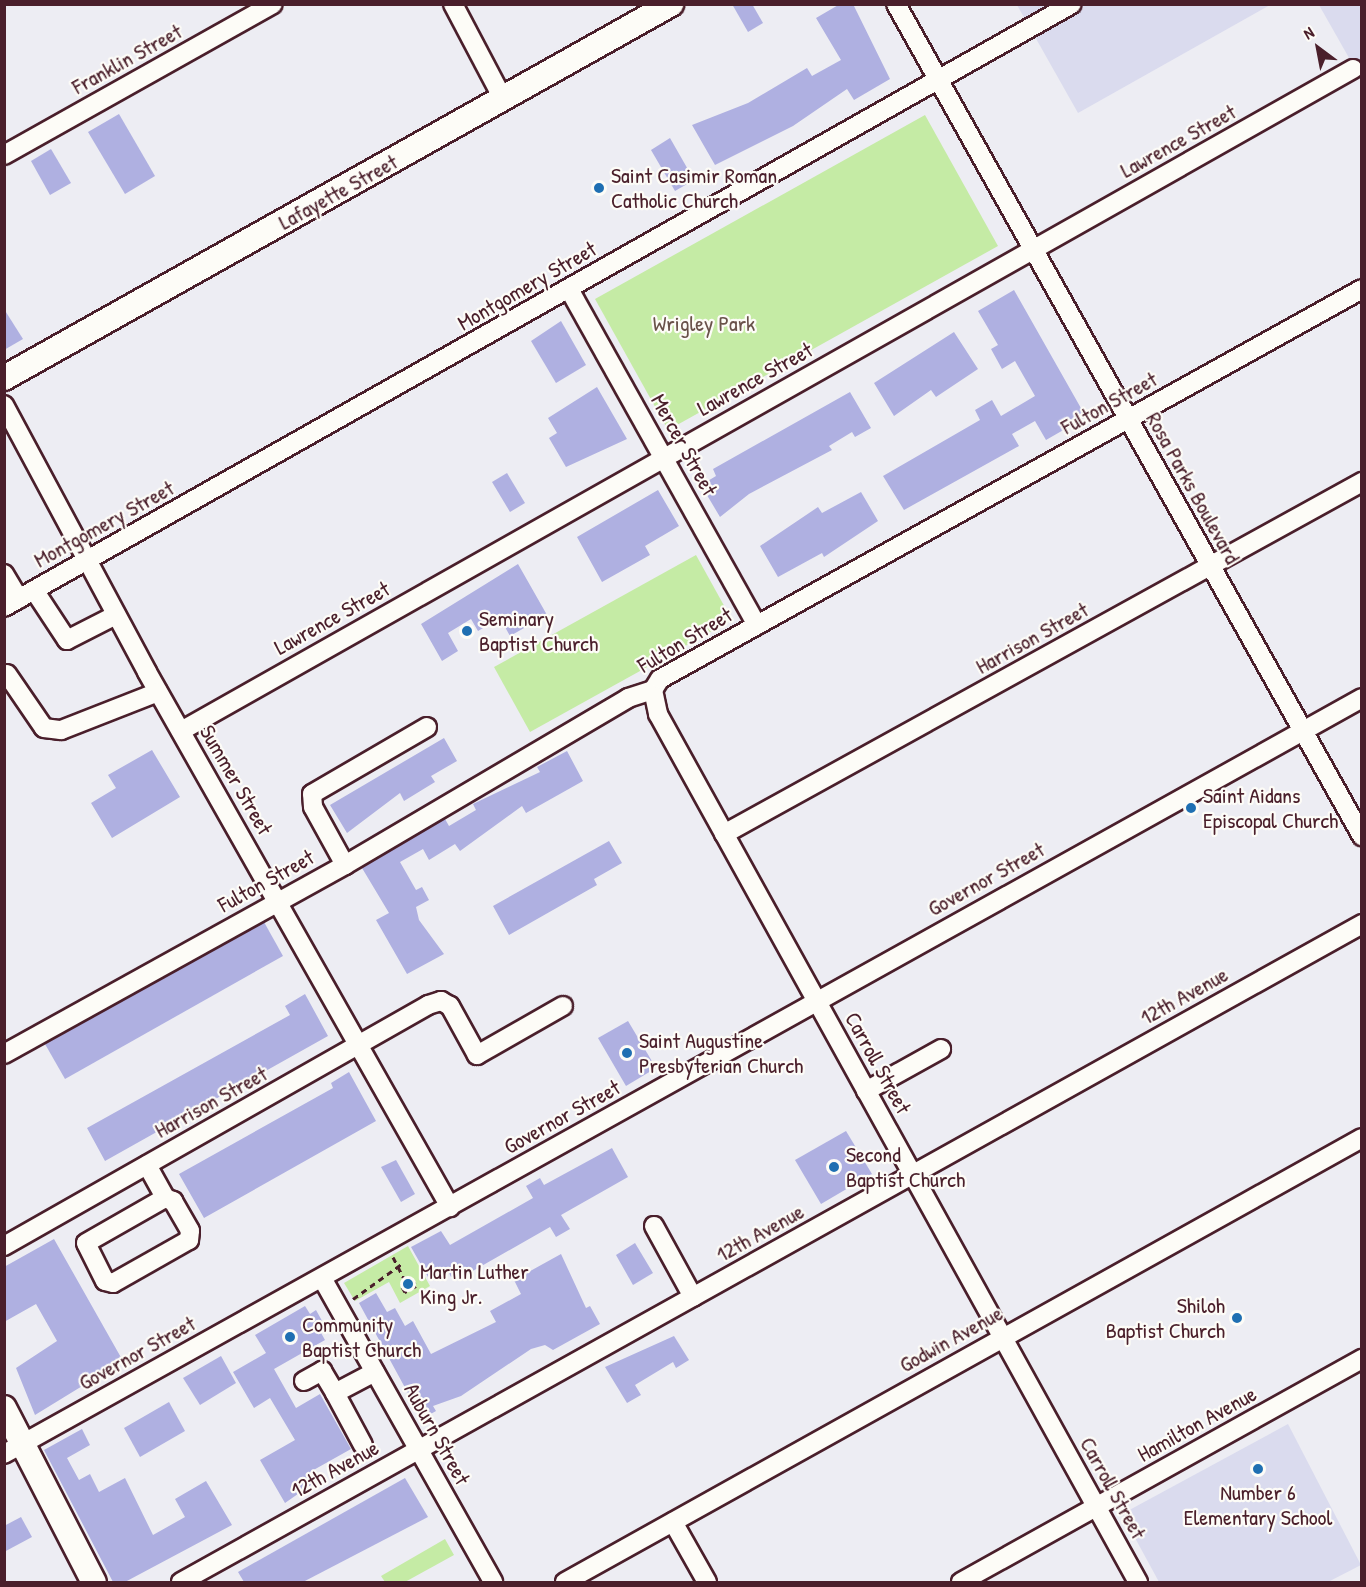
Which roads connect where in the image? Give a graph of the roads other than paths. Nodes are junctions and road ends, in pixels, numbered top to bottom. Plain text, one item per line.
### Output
1 (273, 4) edge
2 (453, 4) edge
3 (671, 4) edge
4 (896, 4) edge
5 (1072, 4) edge
6 (1353, 69) dead end
7 (938, 79) junction
8 (503, 99) junction
9 (4, 155) edge
10 (1033, 250) junction
11 (569, 289) junction
12 (1362, 289) edge
13 (4, 378) edge
14 (4, 405) edge
15 (1127, 420) junction
16 (664, 459) junction
17 (1362, 482) edge
18 (87, 560) junction
19 (1210, 567) junction
20 (4, 574) edge
21 (19, 599) edge
22 (116, 615) junction
23 (757, 625) junction
24 (7, 674) dead end
25 (653, 690) junction
26 (158, 692) junction
27 (1362, 698) edge
28 (427, 727) dead end
29 (1302, 731) junction
30 (181, 732) junction
31 (724, 834) junction
32 (1362, 836) edge
33 (345, 865) junction
34 (277, 902) junction
35 (1362, 924) edge
36 (816, 1001) junction
37 (563, 1006) dead end
38 (358, 1046) junction
39 (941, 1049) dead end
40 (4, 1054) edge
41 (866, 1091) junction
42 (1362, 1138) edge
43 (147, 1165) junction
44 (913, 1176) junction
45 (165, 1198) junction
46 (450, 1207) junction
47 (654, 1226) dead end
48 (4, 1246) edge
49 (322, 1278) junction
50 (693, 1297) junction
51 (1003, 1338) junction
52 (1362, 1359) edge
53 (375, 1372) junction
54 (304, 1381) dead end
55 (335, 1393) junction
56 (4, 1407) edge
57 (363, 1445) dead end
58 (14, 1449) edge
59 (419, 1450) junction
60 (1096, 1507) junction
61 (673, 1522) junction
62 (94, 1582) edge
63 (181, 1582) edge
64 (494, 1582) edge
65 (565, 1582) edge
66 (707, 1582) edge
67 (961, 1582) edge
68 (1138, 1582) edge

1 - 9 street, Franklin Street
2 - 8 street
3 - 8 main road, Lafayette Street
4 - 7 street, Rosa Parks Boulevard
5 - 7 street, Montgomery Street
6 - 10 street, Lawrence Street
7 - 10 street, Rosa Parks Boulevard
7 - 11 street, Montgomery Street
8 - 13 main road, Lafayette Street
10 - 15 street, Rosa Parks Boulevard
10 - 16 street, Lawrence Street
11 - 16 street, Mercer Street
11 - 18 street, Montgomery Street
12 - 15 street, Fulton Street
14 - 18 street, Summer Street
15 - 19 street, Rosa Parks Boulevard
15 - 23 street, Fulton Street
16 - 23 street, Mercer Street
16 - 30 street, Lawrence Street
17 - 19 street, Harrison Street
18 - 21 street, Montgomery Street
18 - 22 street, Summer Street
19 - 29 street, Rosa Parks Boulevard
19 - 31 street, Harrison Street
20 - 21 street
21 - 22 street
22 - 26 street, Summer Street
23 - 25 street, Fulton Street
24 - 26 street
25 - 31 street, Carroll Street
25 - 33 street, Fulton Street
26 - 30 street, Summer Street
27 - 29 street, Governor Street
28 - 33 street
29 - 32 street, Rosa Parks Boulevard
29 - 36 street, Governor Street
30 - 34 street, Summer Street
31 - 36 street, Carroll Street
33 - 34 street, Fulton Street
34 - 38 street, Summer Street
34 - 40 street, Fulton Street
35 - 44 street, 12th Avenue
36 - 41 street, Carroll Street
36 - 46 street, Governor Street
37 - 38 street, Harrison Street
38 - 43 street, Harrison Street
38 - 46 street, Summer Street
39 - 41 street
41 - 44 street, Carroll Street
42 - 51 street, Godwin Avenue
43 - 45 street
43 - 48 street, Harrison Street
44 - 50 street, 12th Avenue
44 - 51 street, Carroll Street
45 - 45 street
46 - 49 street, Governor Street
47 - 50 street
49 - 53 street, Auburn Street
49 - 58 street, Governor Street
50 - 59 street, 12th Avenue
51 - 60 street, Carroll Street
51 - 61 street, Godwin Avenue
52 - 60 street, Hamilton Avenue
53 - 55 street
53 - 59 street, Auburn Street
54 - 55 street
55 - 57 street
56 - 58 main road
58 - 62 main road
59 - 63 street, 12th Avenue
59 - 64 street, Auburn Street
60 - 67 street, Hamilton Avenue
60 - 68 street, Carroll Street
61 - 65 street, Godwin Avenue
61 - 66 street

